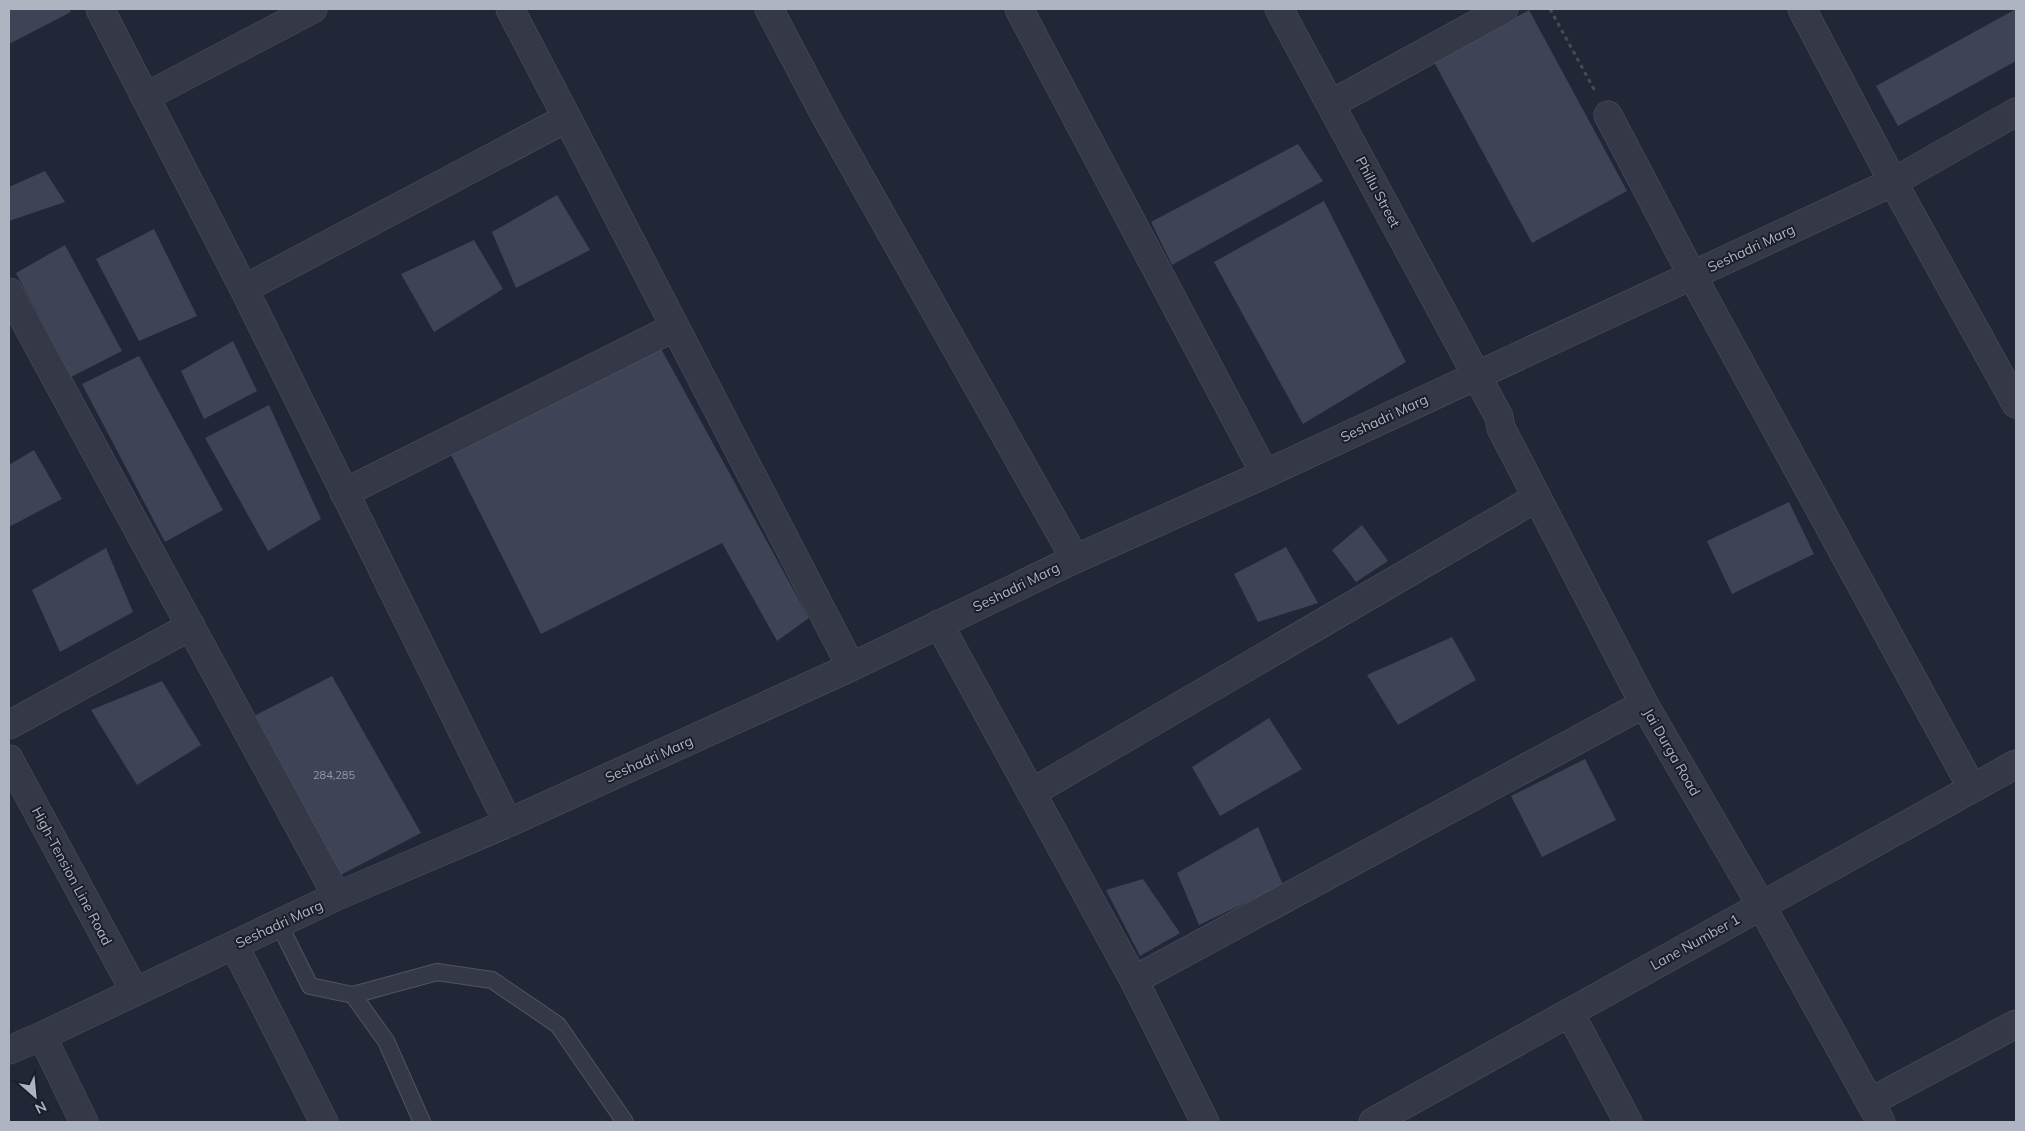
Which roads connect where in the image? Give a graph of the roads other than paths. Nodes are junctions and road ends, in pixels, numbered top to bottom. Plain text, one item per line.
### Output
1 (100, 9) edge
2 (313, 9) edge
3 (510, 9) edge
4 (769, 9) edge
5 (1019, 9) edge
6 (1280, 9) edge
7 (1504, 9) edge
8 (1802, 9) edge
9 (145, 97) junction
10 (1331, 104) junction
11 (2016, 112) edge
12 (1608, 115) road end
13 (567, 118) junction
14 (1893, 182) junction
15 (1692, 275) junction
16 (244, 289) junction
17 (9, 292) edge
18 (675, 327) junction
19 (1476, 374) junction
20 (2016, 404) edge
21 (1265, 474) junction
22 (344, 493) junction
23 (1536, 498) junction
24 (1074, 559) junction
25 (939, 624) junction
26 (191, 626) junction
27 (851, 667) junction
28 (1644, 704) junction
29 (9, 725) edge
30 (9, 759) edge
31 (2016, 764) edge
32 (1972, 788) junction
33 (1031, 792) junction
34 (508, 823) junction
35 (338, 896) junction
36 (1761, 905) junction
37 (279, 924) junction
38 (234, 945) junction
39 (1134, 980) junction
40 (135, 992) junction
41 (353, 995) junction
42 (1570, 1013) junction
43 (2016, 1024) edge
44 (42, 1036) junction
45 (9, 1050) edge
46 (1876, 1112) edge
47 (84, 1122) edge
48 (324, 1122) edge
49 (422, 1122) edge
50 (625, 1122) edge
51 (1205, 1122) edge
52 (1374, 1122) edge
53 (1628, 1122) edge

1 - 9 street
2 - 9 street
3 - 13 street
4 - 24 street
5 - 21 street
6 - 10 street, Phillu Street
7 - 10 street
8 - 14 street
9 - 16 street
10 - 19 street, Phillu Street
11 - 14 street, Seshadri Marg
12 - 15 street
13 - 16 street
13 - 18 street
14 - 15 street, Seshadri Marg
14 - 20 street
15 - 19 street, Seshadri Marg
15 - 32 street
16 - 22 street
17 - 26 street
18 - 22 street
18 - 27 street
19 - 21 street, Seshadri Marg
19 - 23 street, Jai Durga Road
21 - 24 street, Seshadri Marg
22 - 34 street
23 - 28 street, Jai Durga Road
23 - 33 street
24 - 25 street, Seshadri Marg
25 - 27 street, Seshadri Marg
25 - 33 street
26 - 29 street
26 - 35 street
27 - 34 street, Seshadri Marg
28 - 36 street, Jai Durga Road
28 - 39 street
30 - 40 street, High-Tension Line Road
31 - 32 street, Lane Number 1
32 - 36 street, Lane Number 1
33 - 39 street
34 - 35 street, Seshadri Marg
35 - 37 street, Seshadri Marg
36 - 42 street, Lane Number 1
36 - 46 street, Jai Durga Road
37 - 38 street, Seshadri Marg
37 - 41 lane
38 - 40 street, Seshadri Marg
38 - 48 street
39 - 51 street
40 - 44 street, Seshadri Marg
41 - 49 lane
41 - 50 lane
42 - 52 street, Lane Number 1
42 - 53 street
43 - 46 street
44 - 45 street, Seshadri Marg
44 - 47 street

